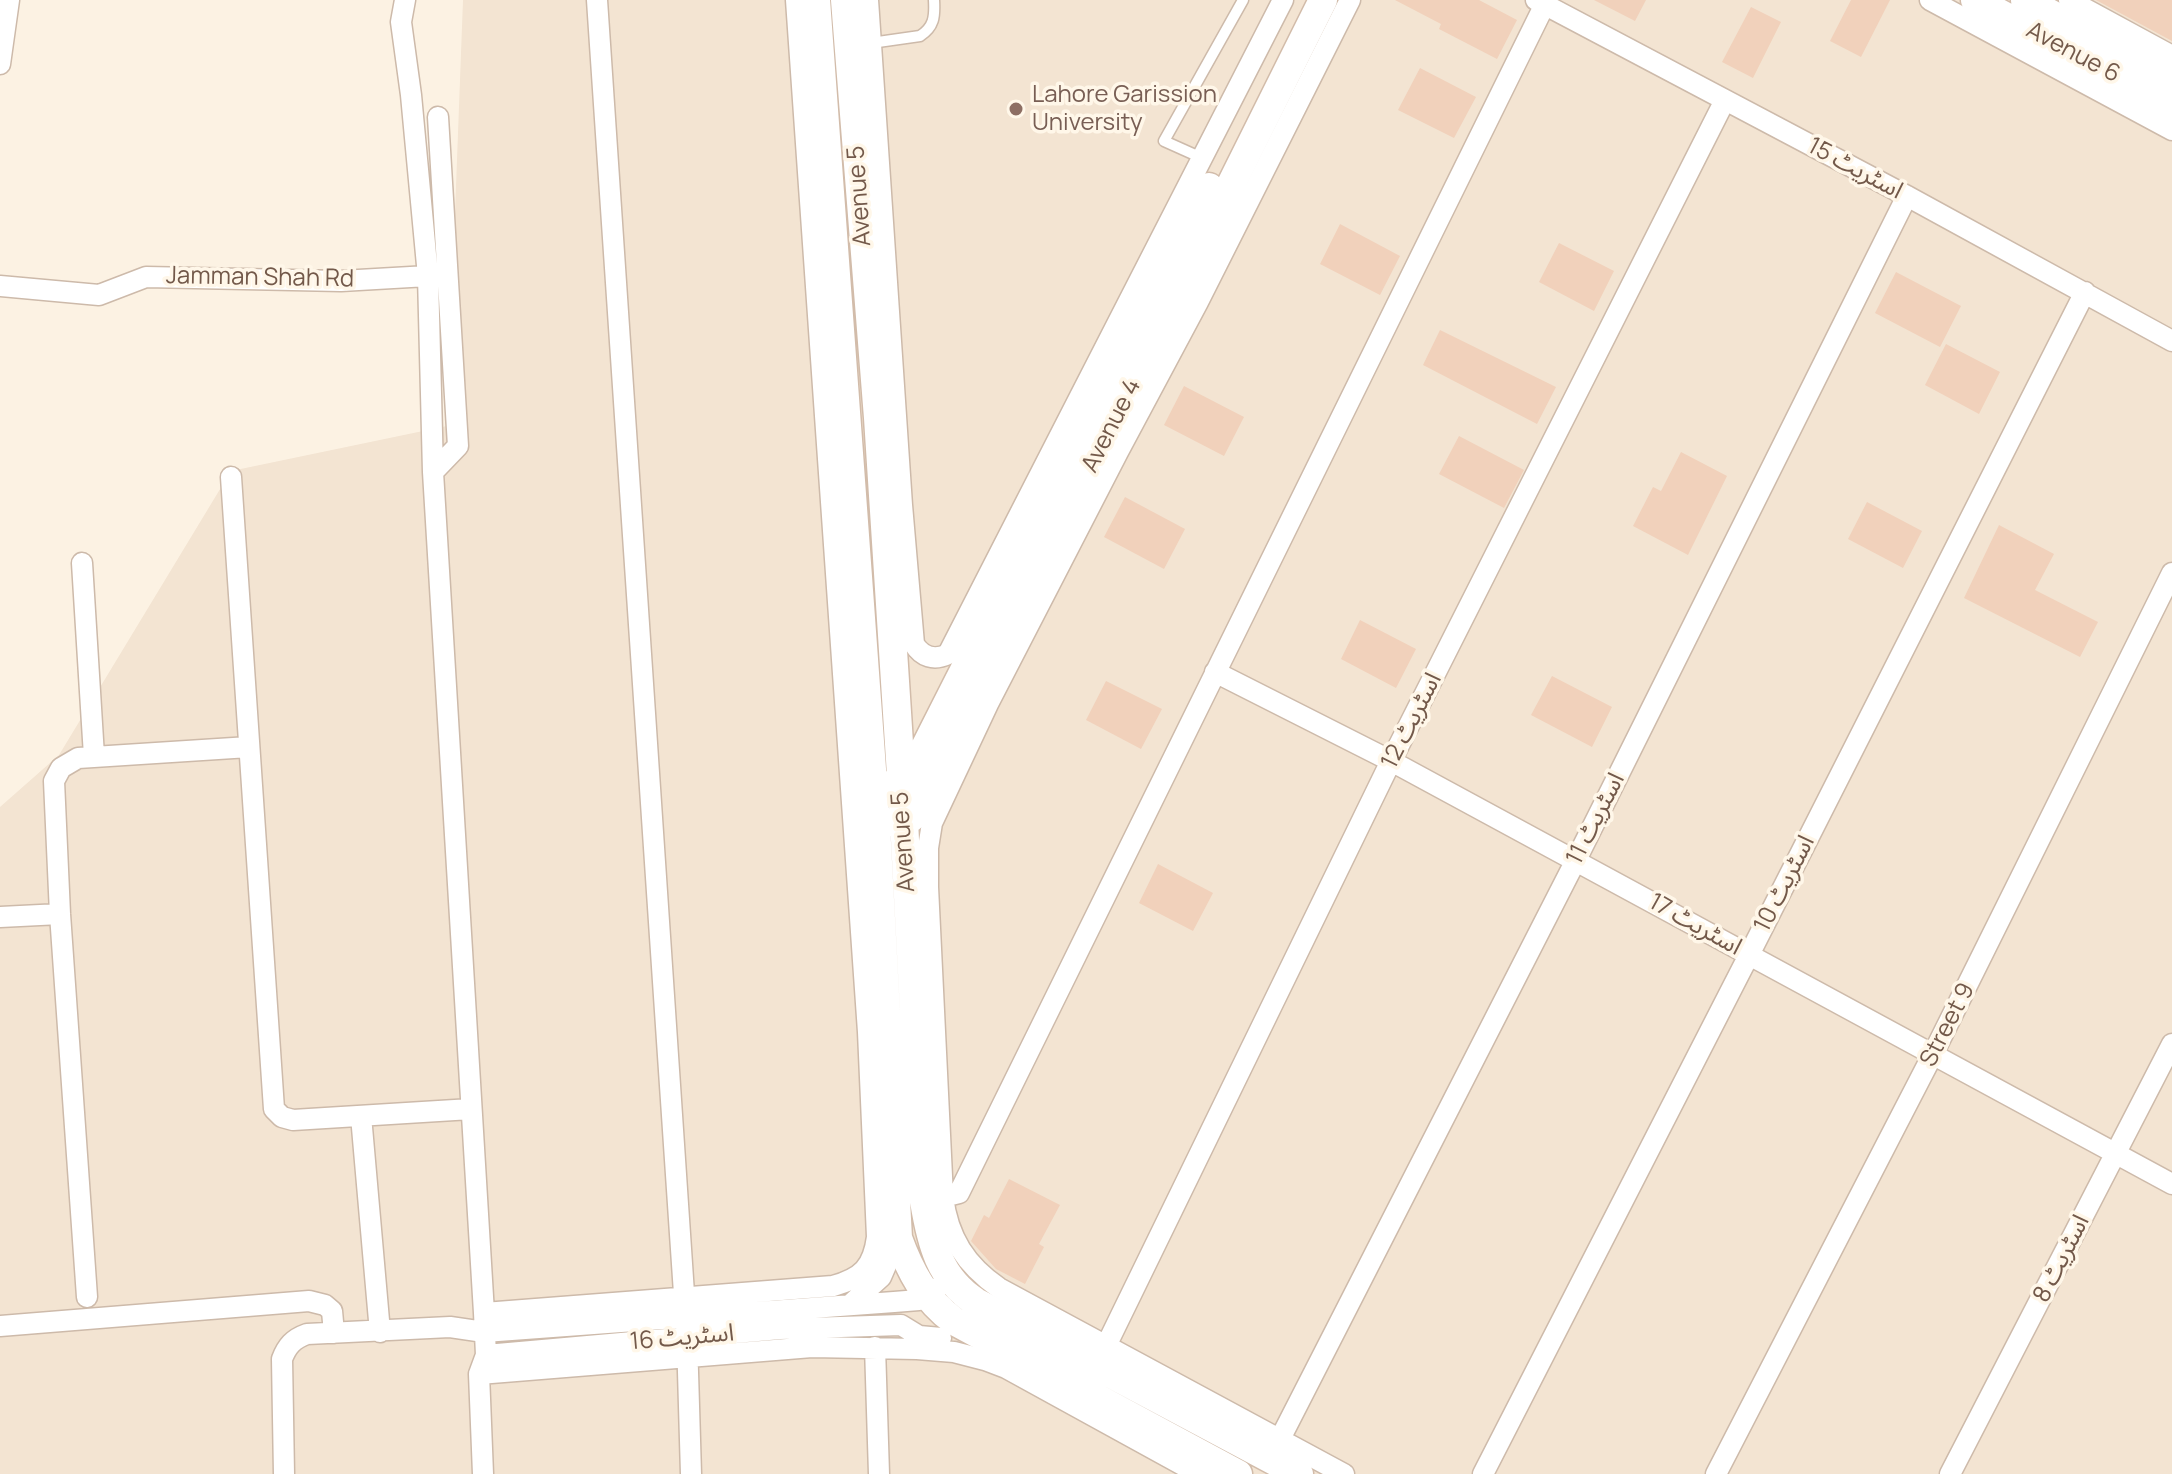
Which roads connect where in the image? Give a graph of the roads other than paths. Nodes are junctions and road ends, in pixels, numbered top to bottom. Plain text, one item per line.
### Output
1 (9, 0) edge
2 (405, 0) edge
3 (597, 0) edge
4 (796, 0) edge
5 (816, 0) edge
6 (845, 0) edge
7 (868, 0) edge
8 (934, 0) edge
9 (1243, 0) edge
10 (1283, 0) edge
11 (1304, 0) edge
12 (1323, 0) edge
13 (1350, 0) edge
14 (1930, 0) edge
15 (1975, 0) edge
16 (2025, 0) edge
17 (2069, 0) edge
18 (1540, 2) edge
19 (871, 43) junction
20 (2172, 56) edge
21 (0, 64) edge
22 (2172, 79) edge
23 (1725, 100) junction
24 (2172, 106) edge
25 (438, 117) dead end
26 (2172, 130) edge
27 (1202, 158) junction
28 (1907, 196) junction
29 (428, 276) junction
30 (0, 286) edge
31 (2085, 292) junction
32 (2172, 341) edge
33 (433, 472) junction
34 (231, 477) dead end
35 (82, 563) dead end
36 (2172, 573) edge
37 (1215, 672) junction
38 (249, 747) junction
39 (94, 756) junction
40 (1391, 761) junction
41 (887, 784) junction
42 (890, 822) junction
43 (1576, 860) junction
44 (60, 914) junction
45 (0, 917) edge
46 (1749, 955) junction
47 (2172, 1044) edge
48 (1933, 1054) junction
49 (471, 1109) junction
50 (361, 1116) junction
51 (2116, 1154) junction
52 (2172, 1184) edge
53 (943, 1197) junction
54 (898, 1238) junction
55 (945, 1295) junction
56 (87, 1297) dead end
57 (851, 1304) junction
58 (484, 1323) junction
59 (901, 1325) junction
60 (0, 1326) edge
61 (878, 1326) joint
62 (686, 1328) junction
63 (380, 1332) junction
64 (334, 1333) junction
65 (991, 1341) junction
66 (1106, 1346) junction
67 (875, 1347) junction
68 (482, 1365) junction
69 (1280, 1439) junction
70 (284, 1474) edge
71 (483, 1474) edge
72 (691, 1474) edge
73 (879, 1474) edge
74 (1199, 1474) edge
75 (1238, 1474) edge
76 (1299, 1474) edge
77 (1344, 1474) edge
78 (1483, 1474) edge
79 (1716, 1474) edge
80 (1950, 1474) edge

1 - 21 street
2 - 29 street
3 - 62 street
4 - 62 street
5 - 41 main road, Avenue 5
6 - 41 main road, Avenue 5
7 - 19 street
8 - 19 lane
9 - 27 lane
10 - 27 street
11 - 41 main road, Avenue 4
12 - 42 main road, Avenue 4
13 - 53 street
14 - 26 street
15 - 24 main road, Avenue 6
16 - 22 main road, Avenue 6
17 - 20 street
18 - 23 street, اسٹریٹ 15
18 - 37 street
19 - 27 street
23 - 28 street, اسٹریٹ 15
23 - 40 street, اسٹریٹ 12
25 - 33 street
28 - 31 street, اسٹریٹ 15
28 - 43 street, اسٹریٹ 11
29 - 30 street, Jamman Shah Rd
29 - 33 street
31 - 32 street, اسٹریٹ 15
31 - 46 street, اسٹریٹ 10
33 - 49 street
34 - 38 street
35 - 39 street
36 - 48 street, Street 9
37 - 40 street, اسٹریٹ 17
37 - 53 street
38 - 39 street
38 - 50 street
39 - 44 street
40 - 43 street, اسٹریٹ 17
40 - 66 street, اسٹریٹ 12
41 - 42 main road, Avenue 5
42 - 54 main road, Avenue 5
42 - 55 main road, Avenue 5
43 - 46 street, اسٹریٹ 17
43 - 69 street, اسٹریٹ 11
44 - 45 street
44 - 56 street
46 - 48 street, اسٹریٹ 17
46 - 78 street, اسٹریٹ 10
47 - 51 street, اسٹریٹ 8
48 - 51 street, اسٹریٹ 17
48 - 79 street, Street 9
49 - 50 street
49 - 58 street
50 - 63 street
51 - 52 street, اسٹریٹ 17
51 - 80 street, اسٹریٹ 8
53 - 66 street
54 - 55 main road, Avenue 5
54 - 57 street
55 - 57 street, اسٹریٹ 16
55 - 59 street
55 - 65 main road, Avenue 5
55 - 76 main road
57 - 62 street, اسٹریٹ 16
58 - 62 street
58 - 63 street
58 - 68 street
59 - 61 street, Avenue 5
59 - 65 street, Avenue 5
60 - 64 street
61 - 62 street, اسٹریٹ 16
62 - 67 street
62 - 68 street, اسٹریٹ 16
62 - 72 street
63 - 64 street
64 - 70 street
65 - 75 main road, Avenue 5
66 - 69 street
67 - 73 street
67 - 74 street
68 - 71 street
69 - 77 street

